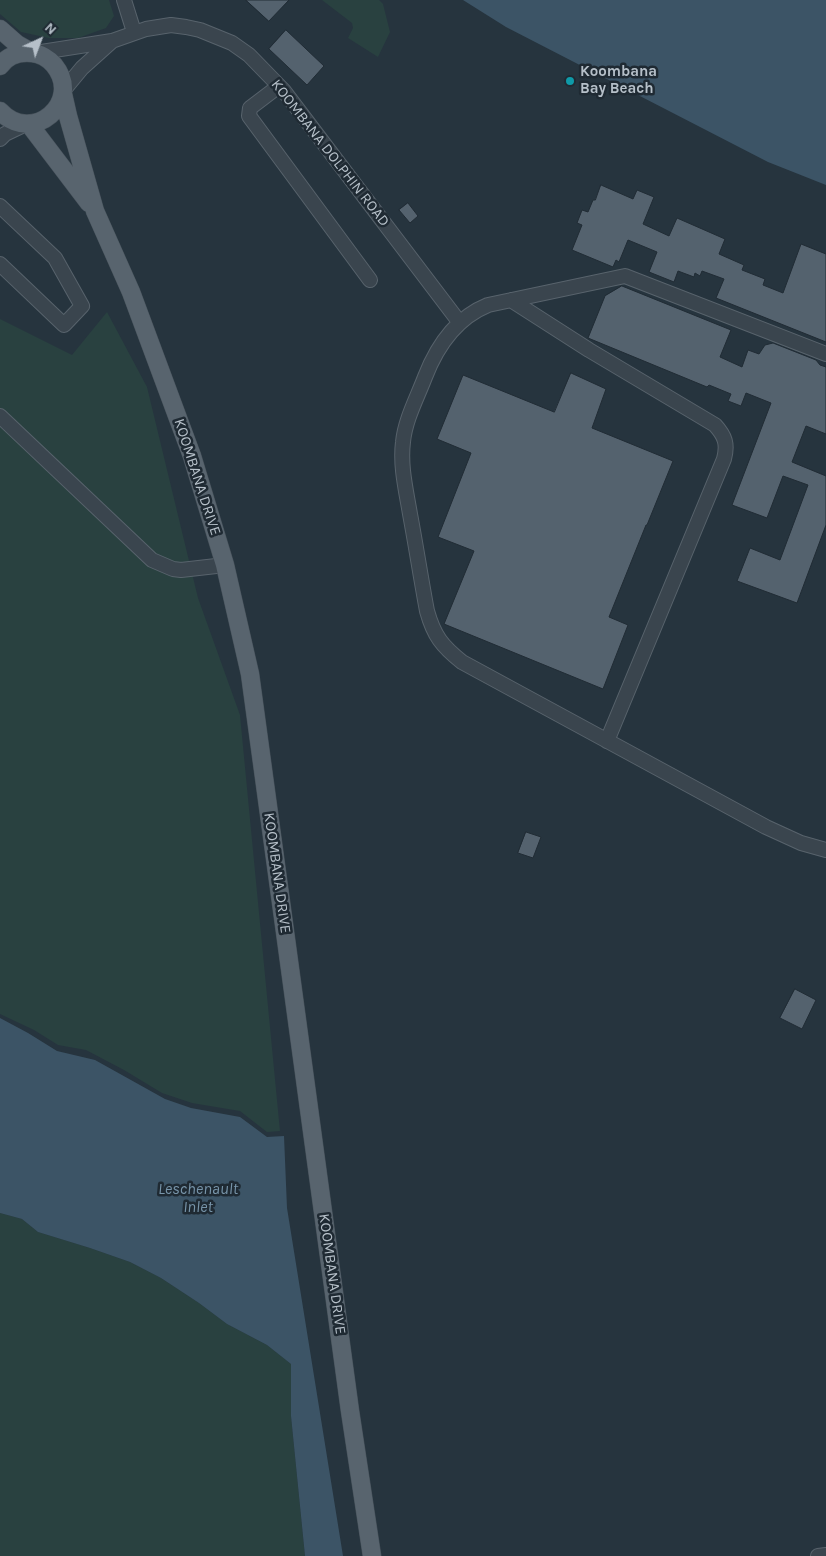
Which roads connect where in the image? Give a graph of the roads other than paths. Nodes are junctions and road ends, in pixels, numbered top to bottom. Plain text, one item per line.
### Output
1 (124, 0) edge
2 (0, 28) edge
3 (134, 32) junction
4 (112, 41) junction
5 (34, 53) junction
6 (0, 66) edge
7 (279, 86) junction
8 (63, 93) junction
9 (0, 111) edge
10 (28, 124) junction
11 (0, 139) edge
12 (0, 206) edge
13 (95, 211) junction
14 (0, 264) edge
15 (370, 280) dead end
16 (511, 300) junction
17 (460, 323) junction
18 (826, 354) edge
19 (0, 416) edge
20 (225, 565) junction
21 (607, 741) junction
22 (826, 850) edge
23 (826, 1555) edge
24 (372, 1556) edge
25 (818, 1556) edge

1 - 3 street
2 - 5 main road
3 - 4 street, KOOMBANA DOLPHIN ROAD
3 - 7 street, KOOMBANA DOLPHIN ROAD
4 - 5 street, KOOMBANA DOLPHIN ROAD
4 - 8 street, KOOMBANA DOLPHIN ROAD
5 - 6 main road
5 - 8 main road, KOOMBANA DRIVE
7 - 15 street
7 - 17 street, KOOMBANA DOLPHIN ROAD
8 - 10 main road
8 - 13 main road, KOOMBANA DRIVE
9 - 10 main road
10 - 11 street
10 - 13 main road, KOOMBANA DRIVE
12 - 14 street
13 - 20 main road, KOOMBANA DRIVE
16 - 17 street
16 - 18 street
16 - 21 street
17 - 21 street
19 - 20 street
20 - 24 main road, KOOMBANA DRIVE
21 - 22 street
23 - 25 street

